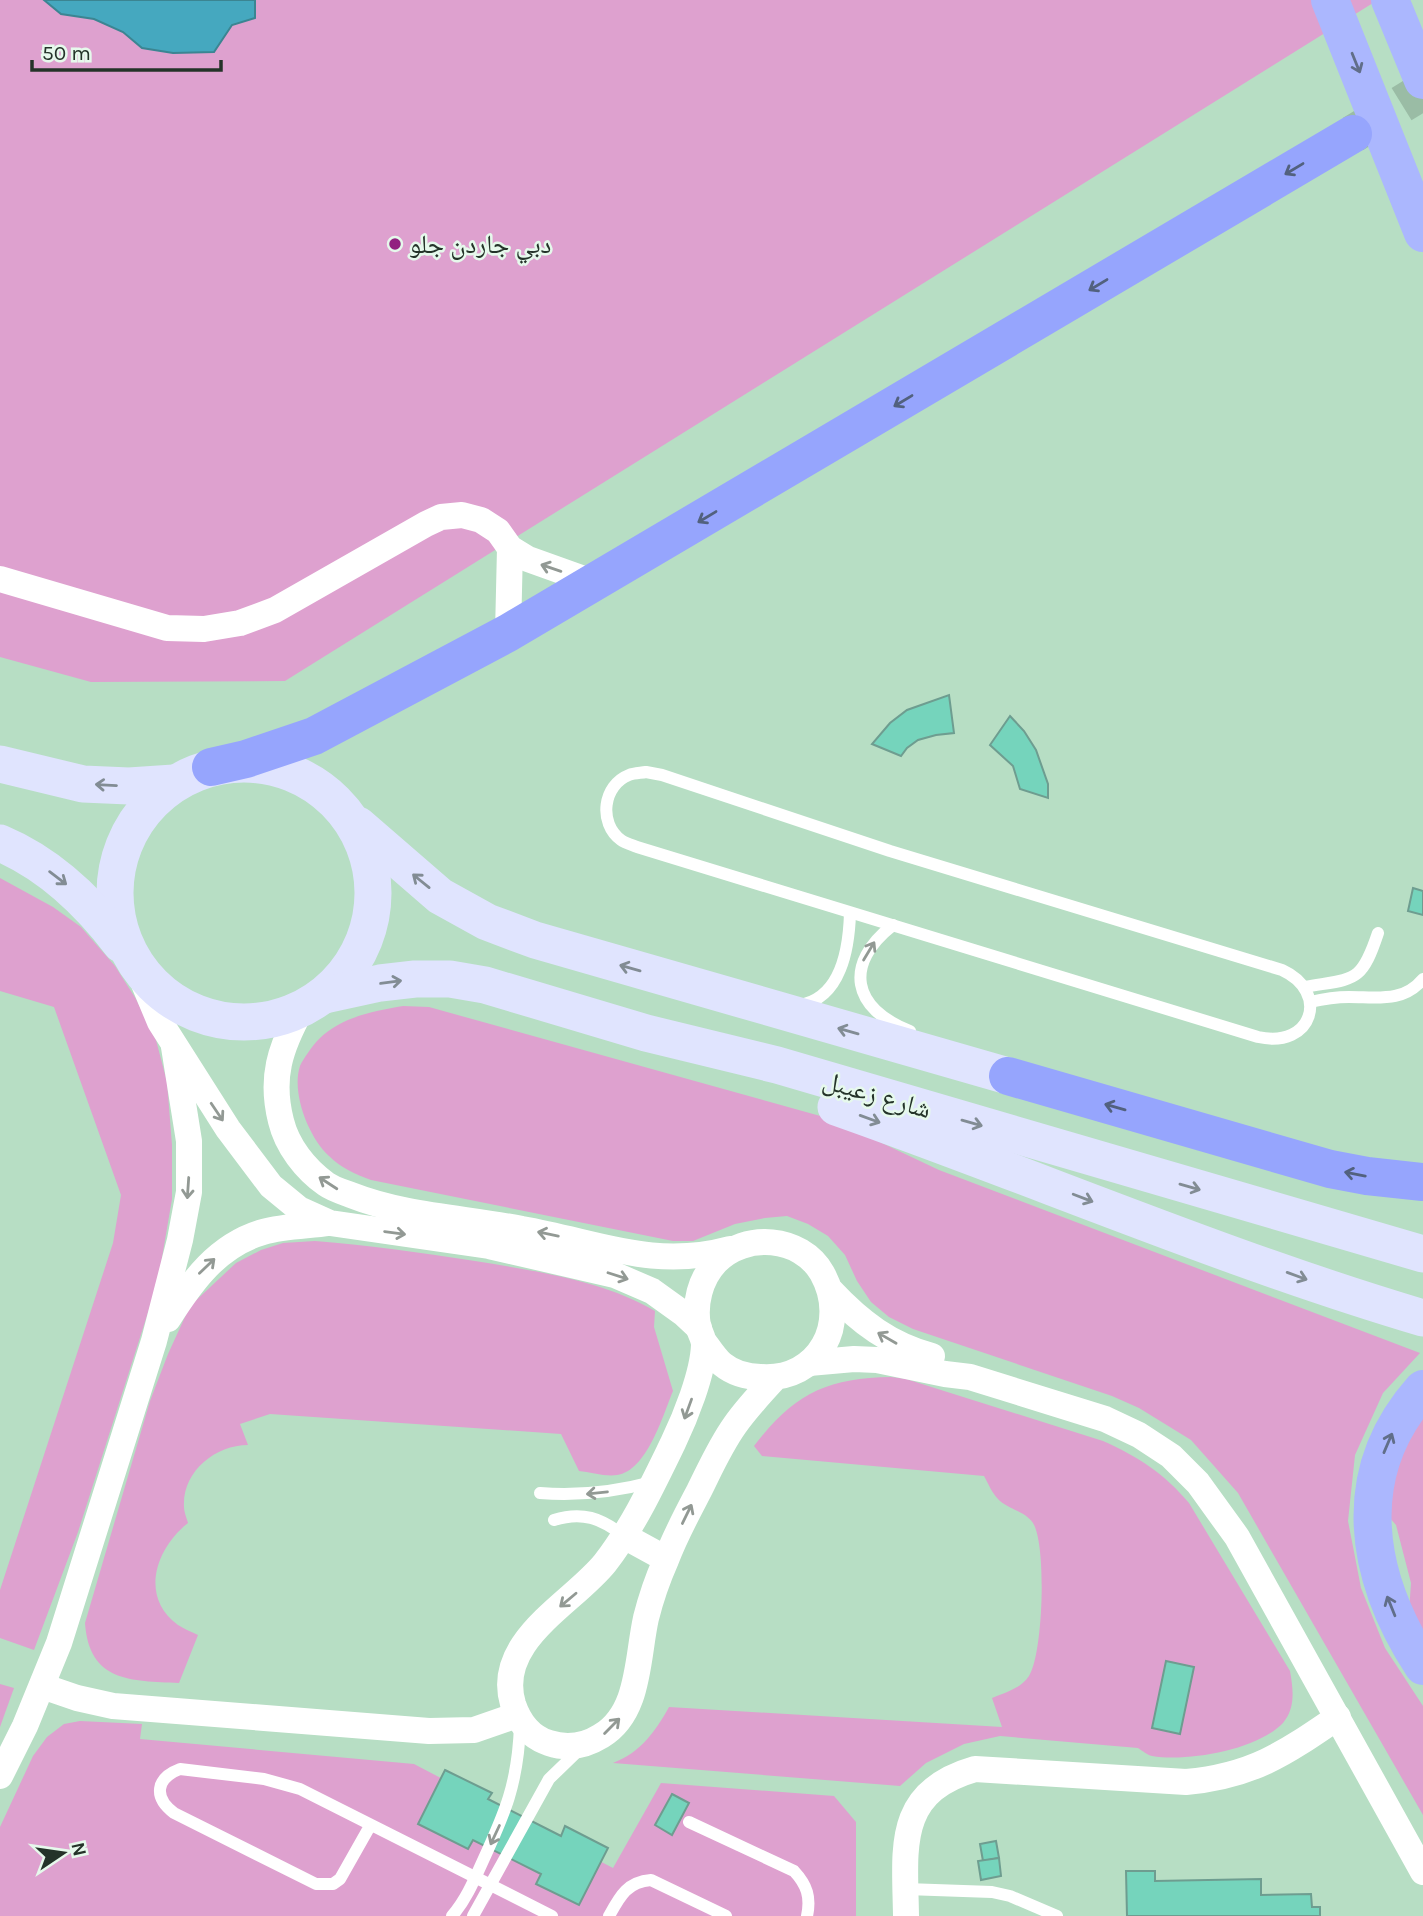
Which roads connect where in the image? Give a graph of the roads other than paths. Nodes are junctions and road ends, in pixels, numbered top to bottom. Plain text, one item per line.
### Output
1 (1330, 0) edge
2 (1390, 0) edge
3 (1423, 80) edge
4 (1353, 134) tunnel mouth
5 (1423, 233) edge
6 (510, 548) junction
7 (0, 579) edge
8 (595, 583) junction
9 (508, 633) junction
10 (0, 764) edge
11 (211, 767) junction
12 (174, 783) junction
13 (350, 818) junction
14 (0, 843) edge
15 (850, 913) junction
16 (893, 926) junction
17 (1378, 933) dead end
18 (134, 962) junction
19 (1423, 979) edge
20 (1305, 987) junction
21 (1310, 1002) junction
22 (313, 1003) junction
23 (767, 1008) junction
24 (646, 1033) junction
25 (174, 1047) junction
26 (1008, 1076) junction
27 (1423, 1182) edge
28 (330, 1223) junction
29 (735, 1248) junction
30 (1423, 1254) edge
31 (831, 1291) junction
32 (1423, 1318) edge
33 (702, 1335) junction
34 (154, 1341) junction
35 (809, 1363) junction
36 (970, 1377) junction
37 (775, 1378) junction
38 (1423, 1389) edge
39 (653, 1482) junction
40 (540, 1493) dead end
41 (554, 1520) dead end
42 (624, 1536) junction
43 (666, 1559) junction
44 (1423, 1666) edge
45 (42, 1686) junction
46 (1338, 1717) junction
47 (518, 1718) junction
48 (586, 1744) junction
49 (0, 1776) edge
50 (512, 1790) junction
51 (536, 1800) junction
52 (689, 1822) dead end
53 (370, 1826) junction
54 (1423, 1872) edge
55 (475, 1878) junction
56 (490, 1885) junction
57 (906, 1889) junction
58 (452, 1916) edge
59 (473, 1916) edge
60 (552, 1916) edge
61 (609, 1916) edge
62 (726, 1916) edge
63 (807, 1916) edge
64 (906, 1916) edge
65 (1057, 1916) edge

1 -> 5 highway
2 - 3 highway
4 -> 8 highway
6 - 7 street
8 -> 6 street
6 - 9 street
8 - 9 highway
9 - 11 highway
12 -> 10 main road
11 - 12 main road
11 - 13 main road
12 - 18 main road
13 - 22 main road
23 -> 13 main road, شارع زعيبل
14 -> 18 main road
15 - 16 lane
15 - 20 lane
15 - 23 lane
16 - 21 lane
26 -> 16 lane
17 - 20 lane
18 - 22 main road, شارع زعيبل
18 - 25 street
19 - 21 lane
20 - 21 lane
22 -> 24 main road, شارع زعيبل
29 -> 22 street
26 -> 23 main road, شارع زعيبل
24 -> 30 main road, شارع زعيبل
24 -> 32 main road
25 -> 28 street
25 -> 34 street
27 -> 26 highway
28 -> 33 street
34 -> 28 street
29 - 31 street
29 - 33 street
31 - 35 street
36 -> 31 street
33 - 37 street
33 -> 39 street
34 - 45 street
35 - 36 street
35 - 37 street
36 - 46 street
43 -> 37 street
44 -> 38 highway
39 -> 40 lane
39 - 42 street
41 - 42 lane
42 - 43 street
42 -> 47 street
48 -> 43 street
45 - 47 street
45 - 49 street
46 - 54 street
46 - 57 street
47 - 48 street
47 - 50 lane
48 - 51 lane
50 - 51 lane
50 -> 55 lane
51 - 56 lane
52 - 63 lane
53 - 53 lane
53 - 55 lane
55 - 56 lane
55 - 58 lane
56 - 59 lane
56 - 60 lane
57 - 64 street
57 - 65 lane
61 - 62 lane

